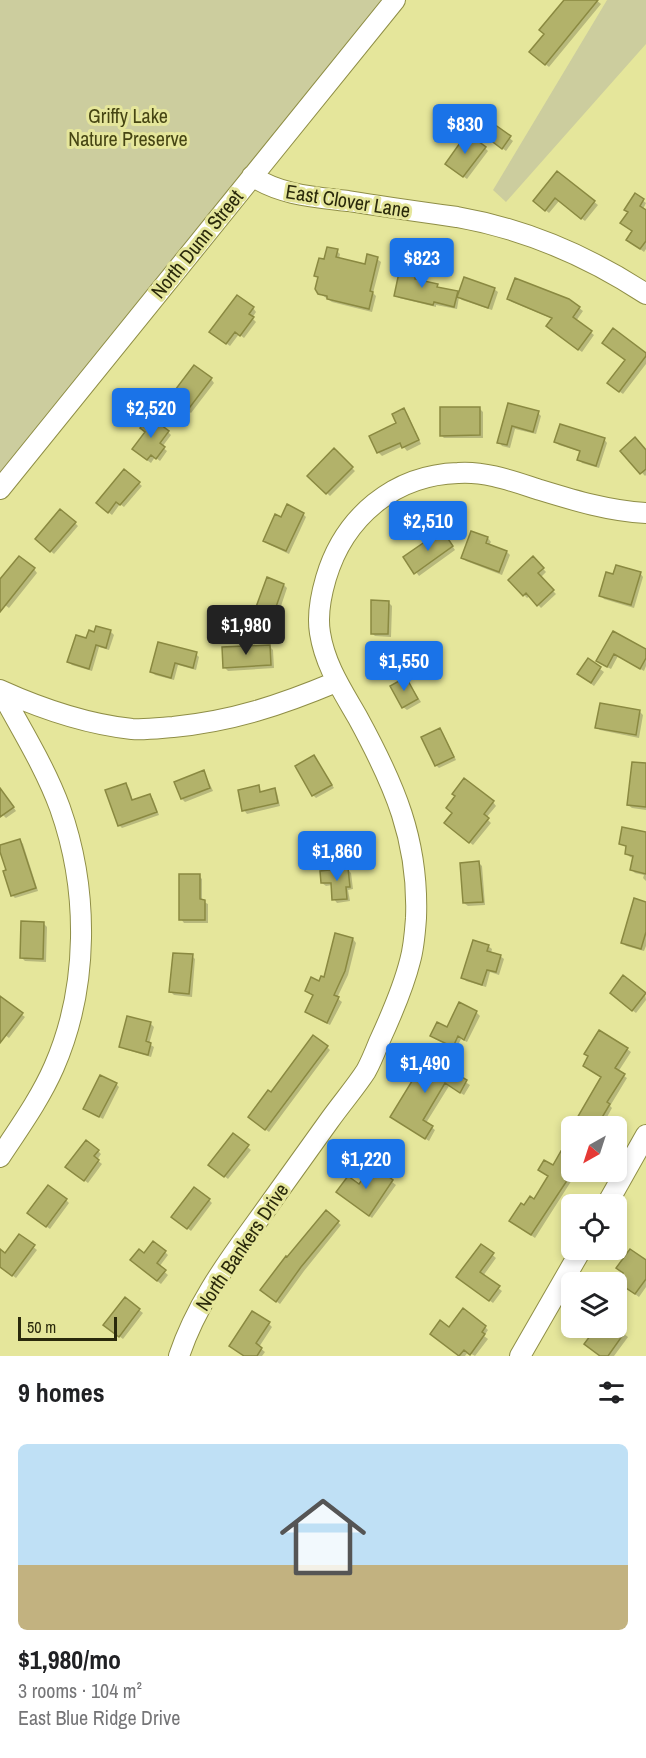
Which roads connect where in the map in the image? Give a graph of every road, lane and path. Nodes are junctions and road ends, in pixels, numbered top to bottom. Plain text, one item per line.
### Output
1 (395, 0) edge
2 (252, 176) junction
3 (646, 294) edge
4 (0, 489) edge
5 (646, 513) edge
6 (336, 682) junction
7 (0, 690) edge
8 (646, 1135) edge
9 (0, 1157) edge
10 (613, 1194) edge
11 (575, 1260) edge
12 (179, 1356) edge
13 (520, 1356) edge

1 - 2 street, North Dunn Street
2 - 3 street, East Clover Lane
2 - 4 street, North Dunn Street
5 - 6 street, North Bankers Drive
6 - 7 street
6 - 12 street, North Bankers Drive
7 - 9 street
8 - 10 street
11 - 13 street

